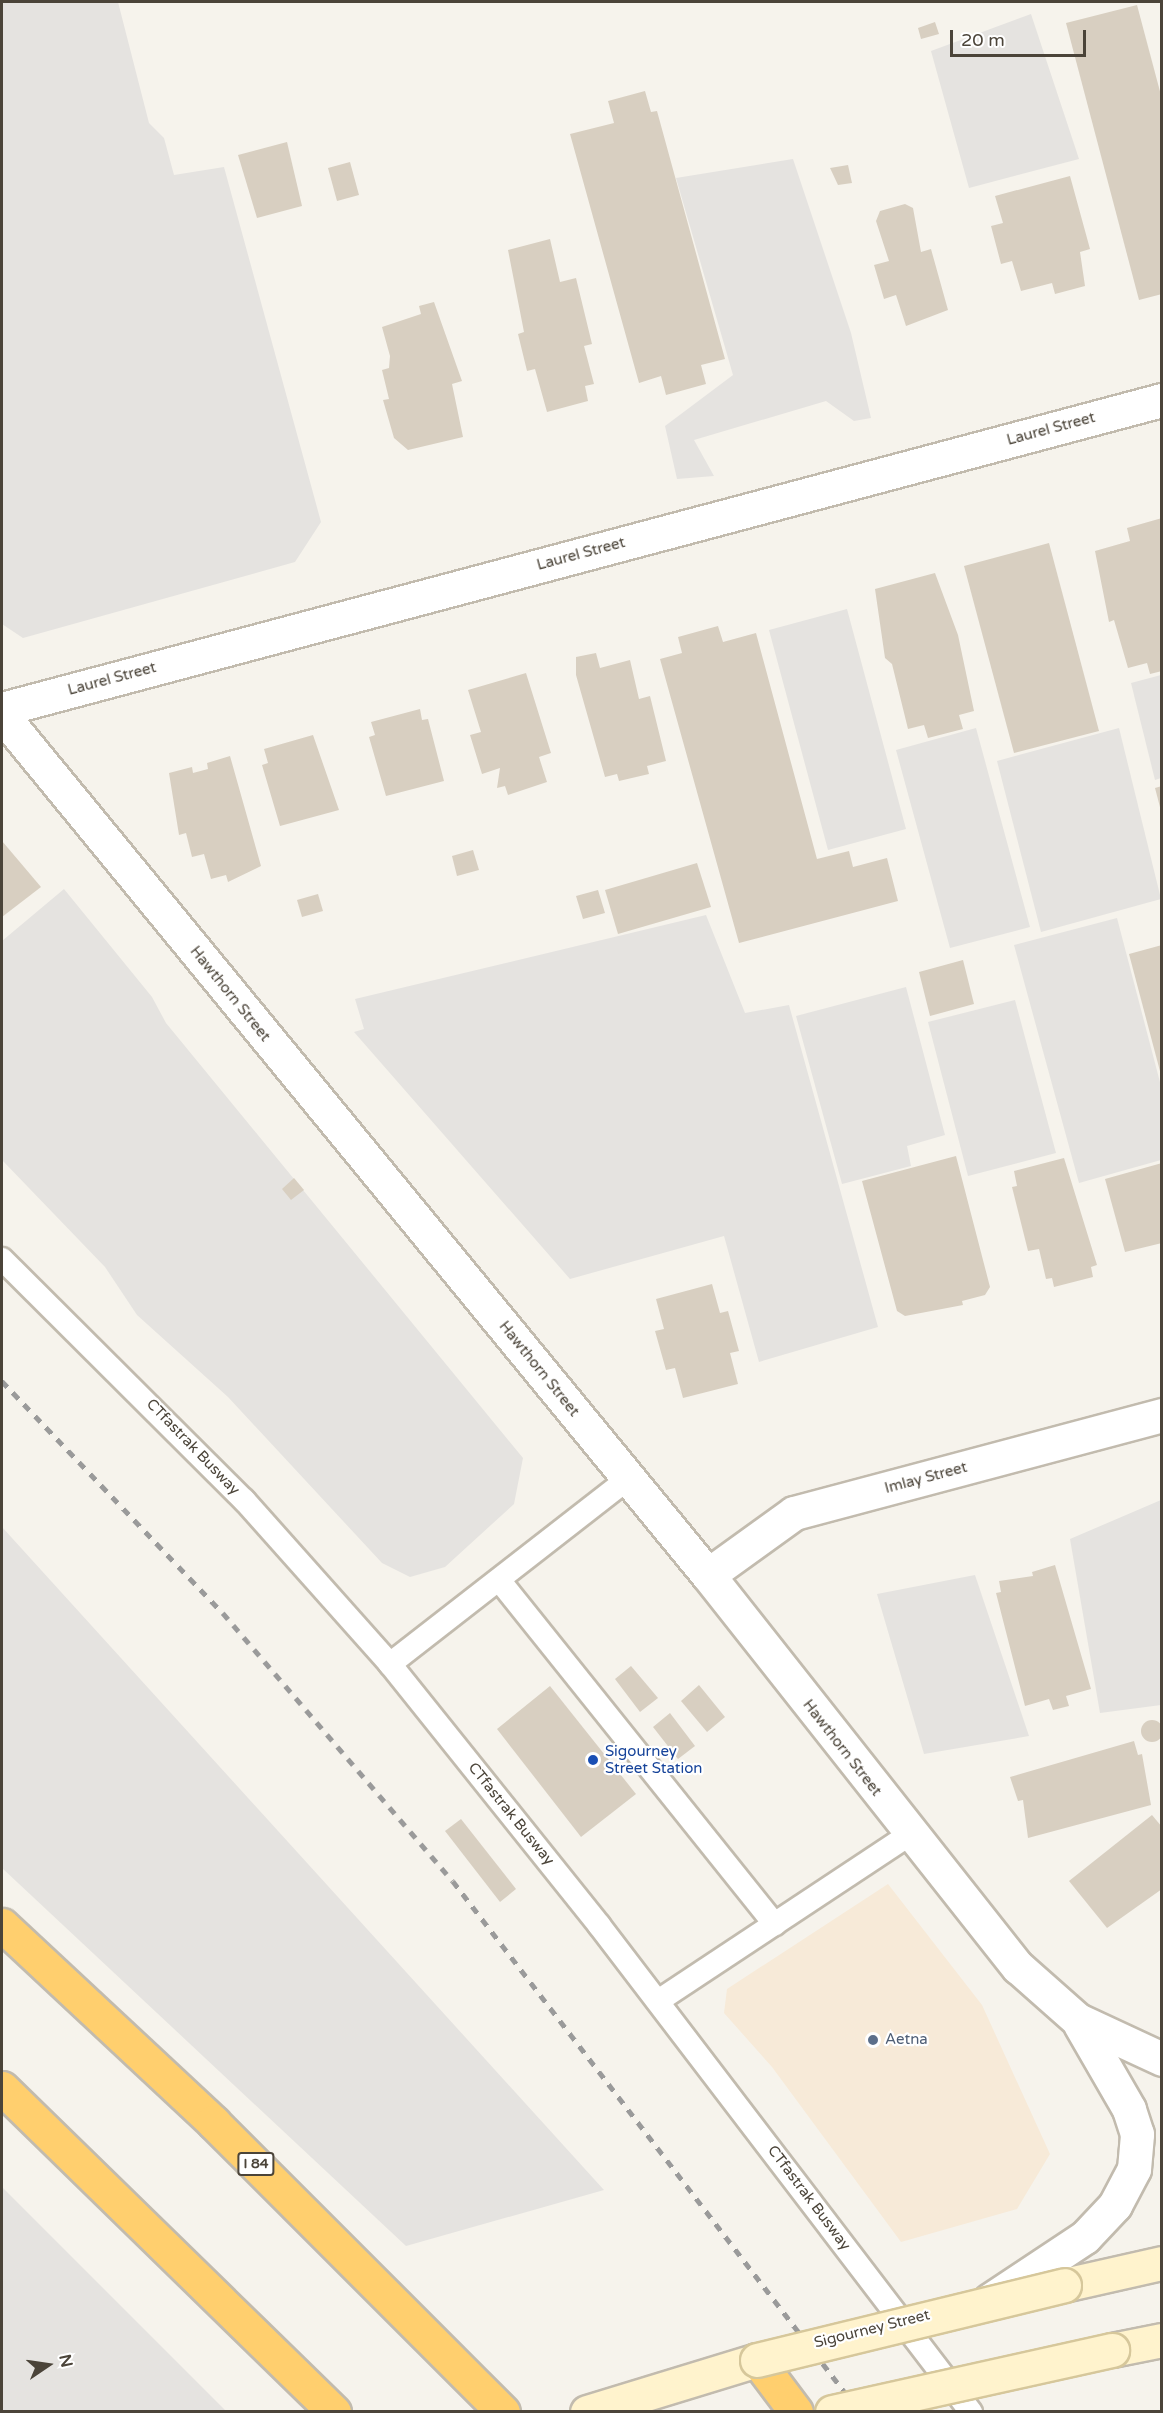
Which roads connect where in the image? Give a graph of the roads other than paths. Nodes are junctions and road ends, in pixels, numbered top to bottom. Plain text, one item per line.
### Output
1 (1161, 400) edge
2 (2, 709) edge
3 (2, 715) edge
4 (2, 1259) edge
5 (1161, 1415) edge
6 (629, 1479) junction
7 (708, 1575) junction
8 (499, 1580) junction
9 (390, 1664) junction
10 (909, 1835) junction
11 (775, 1924) junction
12 (2, 1925) edge
13 (658, 2001) junction
14 (1077, 2020) junction
15 (1161, 2059) edge
16 (2, 2088) edge
17 (1161, 2263) edge
18 (1056, 2274) junction
19 (1161, 2340) edge
20 (757, 2360) junction
21 (334, 2412) edge
22 (503, 2412) edge
23 (587, 2412) edge
24 (796, 2412) edge
25 (832, 2412) edge
26 (971, 2412) edge

1 - 2 street, Laurel Street
3 - 6 street, Hawthorn Street
4 - 9 lane, CTfastrak Busway
5 - 7 street, Imlay Street
6 - 7 street, Hawthorn Street
6 - 8 lane
7 - 10 street, Hawthorn Street
8 - 9 lane
8 - 11 lane
9 - 13 lane, CTfastrak Busway
10 - 11 lane
10 - 14 street, Hawthorn Street
11 - 13 lane
12 - 22 highway, I 84
13 - 26 lane, CTfastrak Busway
14 - 15 street, Hawthorn Street
14 - 18 street, Hawthorn Street
16 - 21 highway
17 - 18 main road, Sigourney Street
18 - 20 main road, Sigourney Street, bridge
19 - 25 main road, bridge
20 - 23 main road, Sigourney Street
20 - 24 highway

